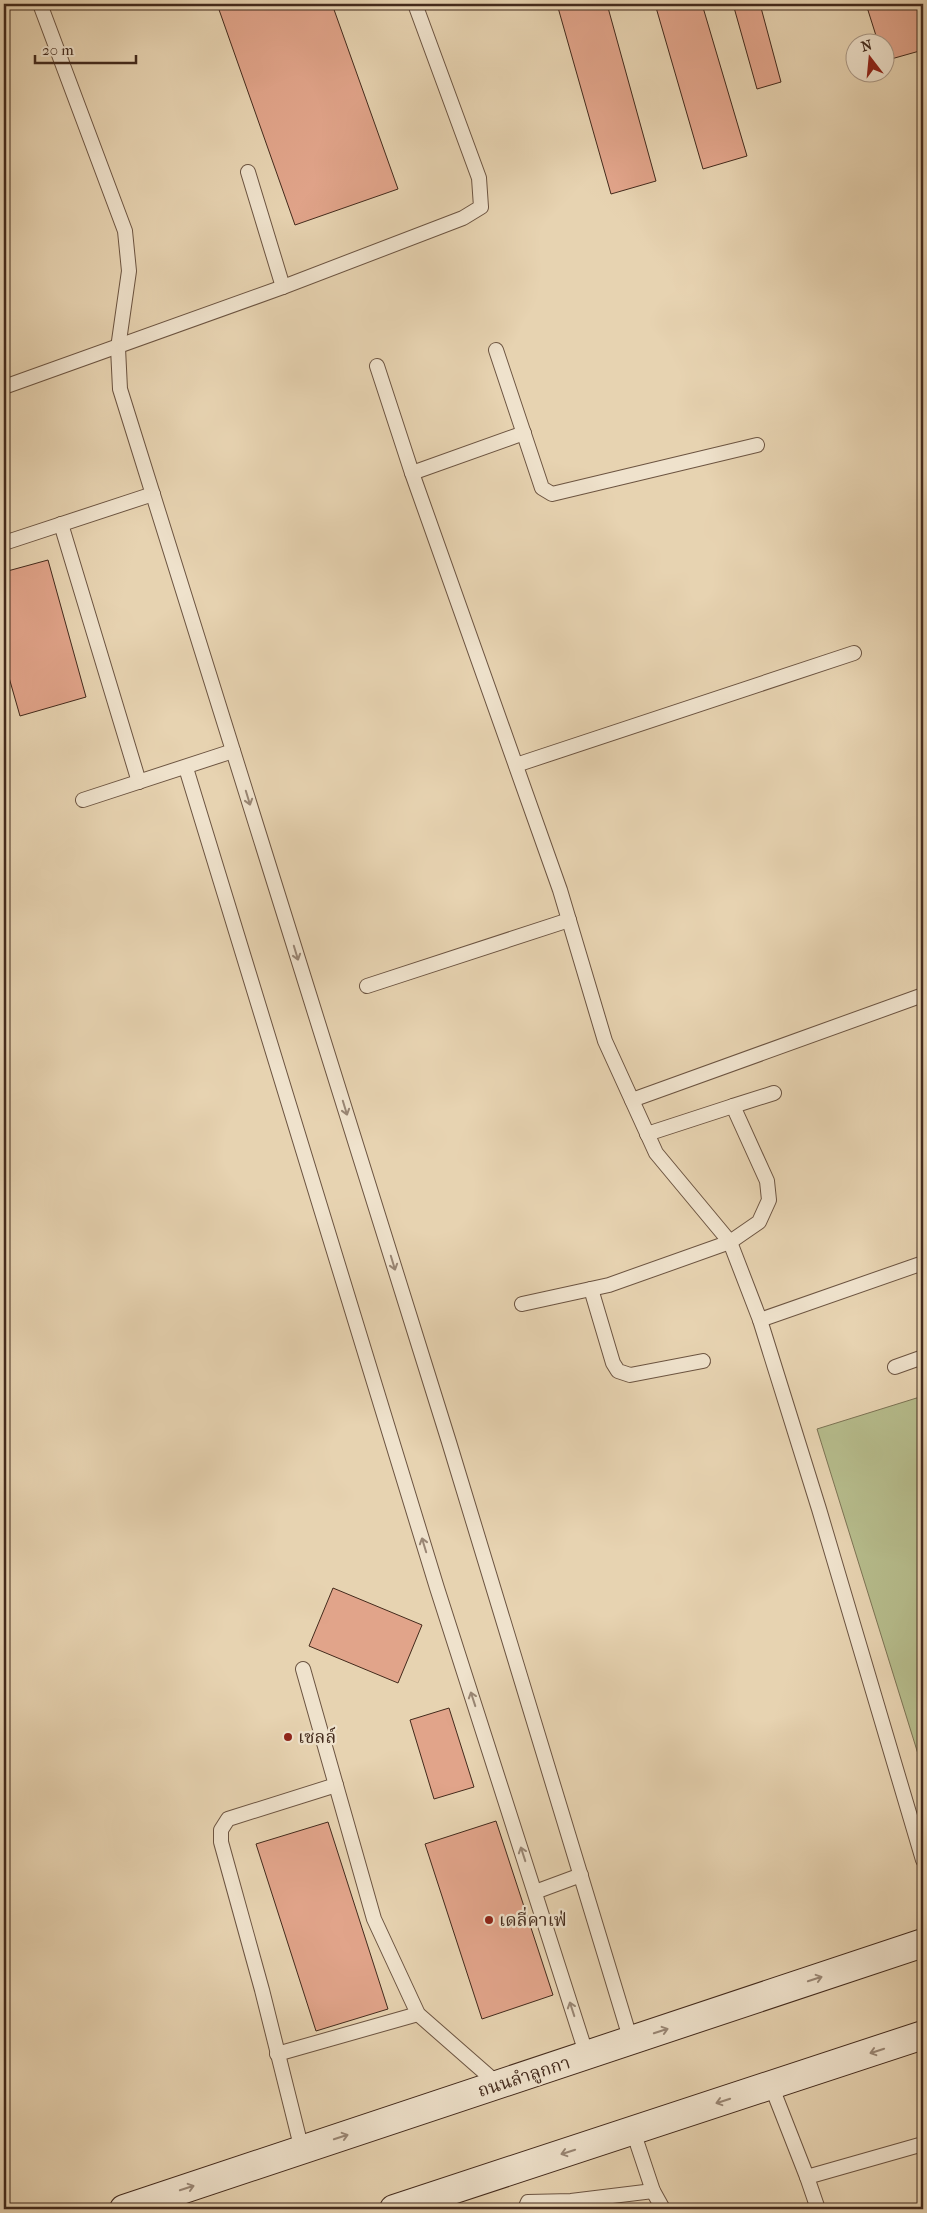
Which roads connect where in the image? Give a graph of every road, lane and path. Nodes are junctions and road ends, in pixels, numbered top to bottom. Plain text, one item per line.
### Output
1 (40, 4) edge
2 (415, 4) edge
3 (248, 172) dead end
4 (283, 287) junction
5 (118, 348) junction
6 (496, 350) dead end
7 (377, 366) dead end
8 (4, 387) edge
9 (524, 433) junction
10 (758, 445) dead end
11 (412, 473) junction
12 (153, 494) junction
13 (61, 524) junction
14 (4, 543) edge
15 (854, 653) dead end
16 (233, 752) junction
17 (516, 765) junction
18 (186, 768) junction
19 (139, 782) junction
20 (83, 800) dead end
21 (569, 920) junction
22 (367, 986) dead end
23 (923, 995) edge
24 (774, 1093) dead end
25 (632, 1100) junction
26 (733, 1106) junction
27 (647, 1134) junction
28 (730, 1242) junction
29 (923, 1263) edge
30 (591, 1289) junction
31 (522, 1304) dead end
32 (760, 1320) junction
33 (923, 1358) edge
34 (703, 1361) dead end
35 (895, 1367) dead end
36 (303, 1669) dead end
37 (336, 1785) junction
38 (923, 1860) edge
39 (581, 1875) junction
40 (535, 1892) junction
41 (923, 1943) edge
42 (418, 2014) junction
43 (923, 2036) edge
44 (631, 2041) junction
45 (277, 2054) junction
46 (587, 2056) junction
47 (499, 2085) junction
48 (770, 2086) junction
49 (633, 2131) junction
50 (922, 2144) edge
51 (302, 2150) junction
52 (807, 2177) junction
53 (653, 2191) junction
54 (124, 2209) edge
55 (394, 2209) edge
56 (525, 2209) edge
57 (663, 2209) edge
58 (818, 2209) edge

1 - 5 lane
2 - 4 lane
3 - 4 lane
4 - 5 lane
5 - 8 lane
5 - 12 lane
6 - 9 lane
7 - 11 lane
9 - 10 lane
9 - 11 lane
11 - 17 lane
12 - 13 lane
12 - 16 lane
13 - 14 lane
13 - 19 lane
15 - 17 lane
16 - 18 lane
16 -> 39 lane
17 - 21 lane
18 - 19 lane
40 -> 18 lane
19 - 20 lane
21 - 22 lane
21 - 25 lane
23 - 25 lane
24 - 26 lane
25 - 27 lane
26 - 27 lane
26 - 28 lane
27 - 28 lane
28 - 30 lane
28 - 32 lane
29 - 32 lane
30 - 31 lane
30 - 34 lane
32 - 38 lane
33 - 35 lane
36 - 37 lane
37 - 42 lane
37 - 45 lane
39 - 40 lane
39 - 44 lane
46 -> 40 lane
44 -> 41 main road, ถนนลำลูกกา
42 - 45 lane
42 - 47 lane
43 -> 48 main road
44 - 46 main road, ถนนลำลูกกา
45 - 51 lane
46 - 47 main road, ถนนลำลูกกา
51 -> 47 main road, ถนนลำลูกกา
48 -> 49 main road
48 - 52 lane
49 - 53 lane
49 -> 55 main road
50 - 52 lane
54 -> 51 main road, ถนนลำลูกกา
52 - 58 lane
53 - 56 lane
53 - 57 lane

